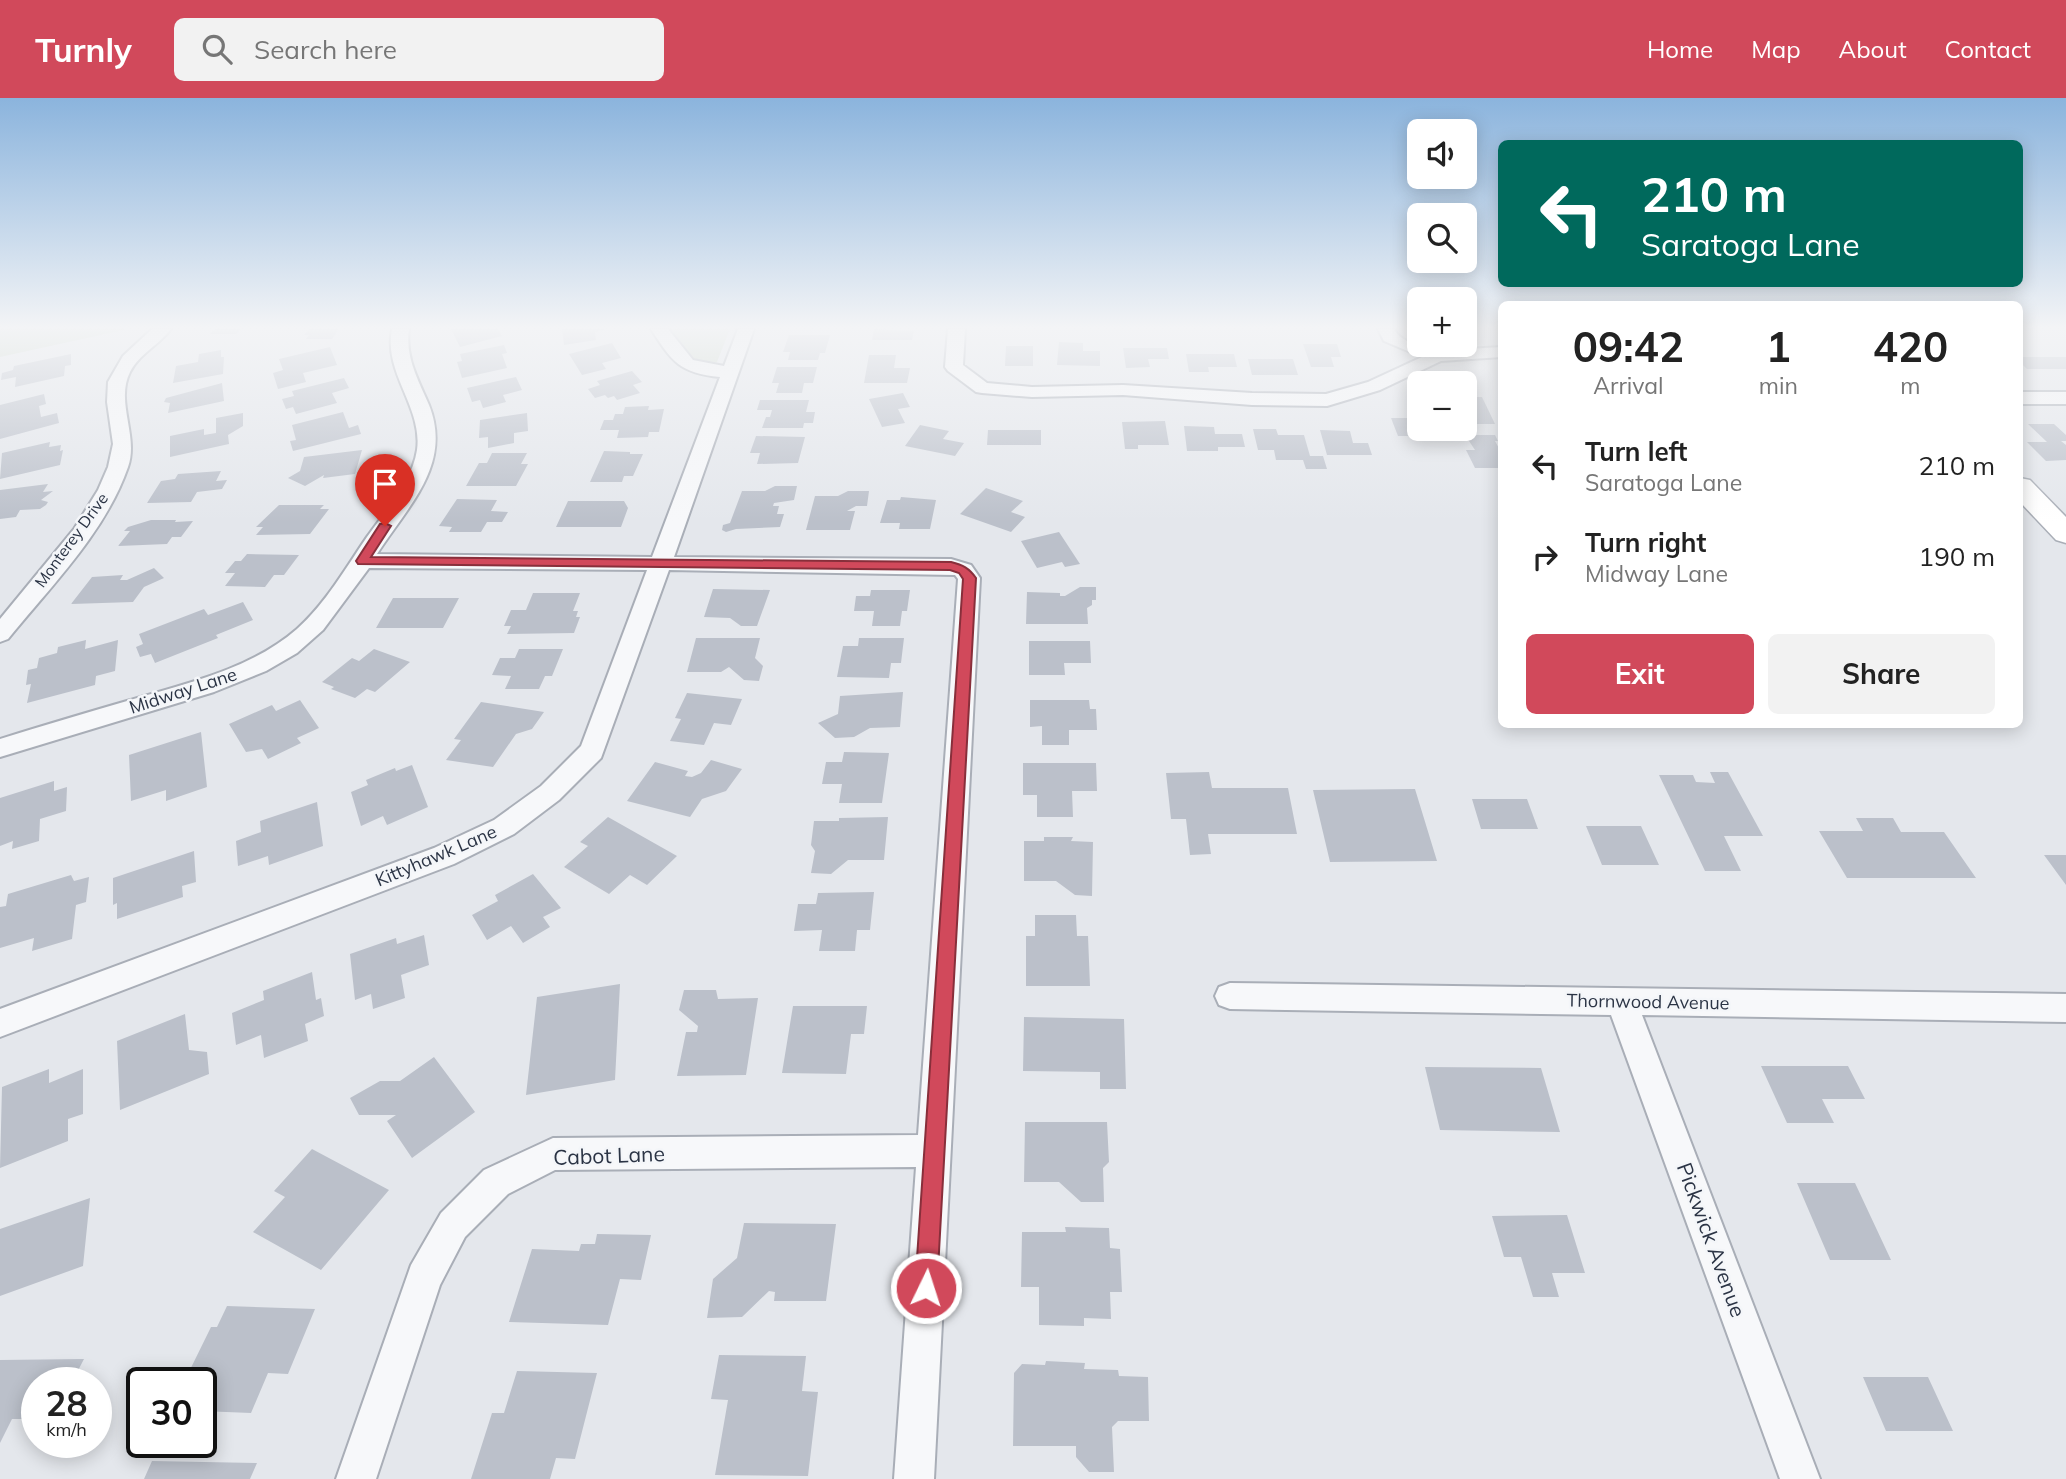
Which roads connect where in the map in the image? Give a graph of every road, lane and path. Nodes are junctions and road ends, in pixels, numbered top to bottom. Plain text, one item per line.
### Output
1 (117, 393) edge
2 (414, 393) edge
3 (721, 393) edge
4 (1172, 393) edge
5 (1350, 393) edge
6 (2023, 398) edge
7 (2066, 398) edge
8 (2023, 489) edge
9 (2066, 534) edge
10 (362, 561) junction
11 (662, 563) junction
12 (0, 634) edge
13 (0, 748) edge
14 (1230, 996) dead end
15 (1622, 1002) junction
16 (2066, 1008) edge
17 (0, 1023) edge
18 (935, 1151) junction
19 (356, 1479) edge
20 (914, 1479) edge
21 (1800, 1479) edge

1 - 12 street, Monterey Drive
2 - 10 street, Midway Lane
3 - 11 street, Kittyhawk Lane
4 - 5 street
6 - 7 street
8 - 9 main road
10 - 11 street
10 - 13 street, Midway Lane
11 - 17 street, Kittyhawk Lane
11 - 18 street
14 - 15 street, Thornwood Avenue
15 - 16 street, Thornwood Avenue
15 - 21 street, Pickwick Avenue
18 - 19 street, Cabot Lane
18 - 20 street

